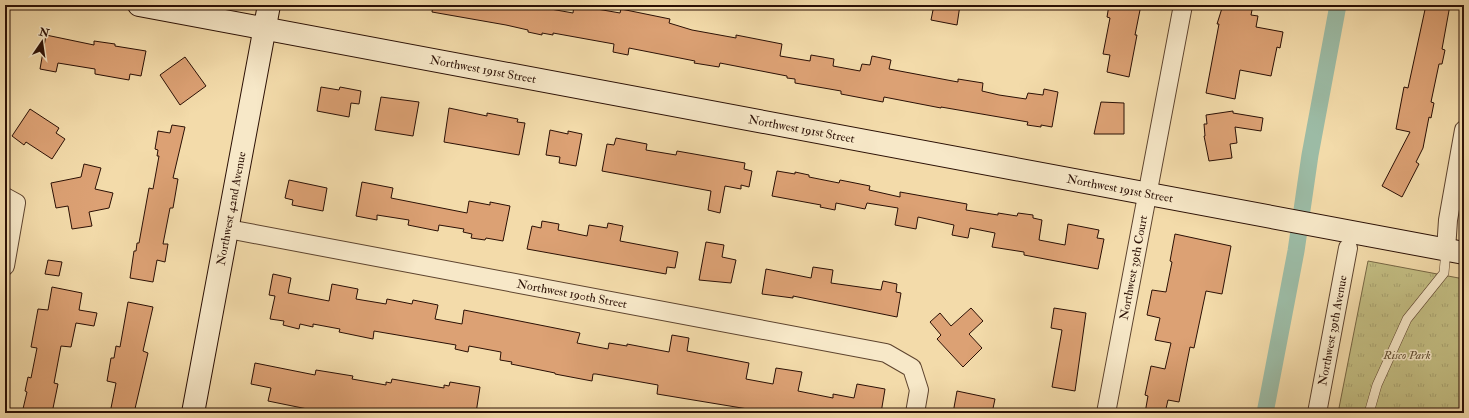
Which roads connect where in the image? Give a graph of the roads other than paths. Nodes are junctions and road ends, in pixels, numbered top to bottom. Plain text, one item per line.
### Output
1 (139, 5) edge
2 (269, 5) edge
3 (1183, 5) edge
4 (264, 28) junction
5 (1464, 130) edge
6 (1148, 194) junction
7 (5, 197) edge
8 (228, 229) junction
9 (1348, 248) dead end
10 (1455, 251) edge
11 (6, 262) edge
12 (194, 413) edge
13 (915, 413) edge
14 (1106, 413) edge
15 (1317, 413) edge
16 (1369, 413) edge

1 - 4 street, Northwest 191st Street
2 - 4 street, Northwest 42nd Avenue
3 - 6 street, Northwest 39th Court
4 - 6 street, Northwest 191st Street
4 - 8 street, Northwest 42nd Avenue
5 - 10 street
6 - 10 street, Northwest 191st Street
6 - 14 street, Northwest 39th Court
7 - 11 street
8 - 12 street, Northwest 42nd Avenue
8 - 13 street, Northwest 190th Street
9 - 15 street, Northwest 39th Avenue
10 - 16 lane

